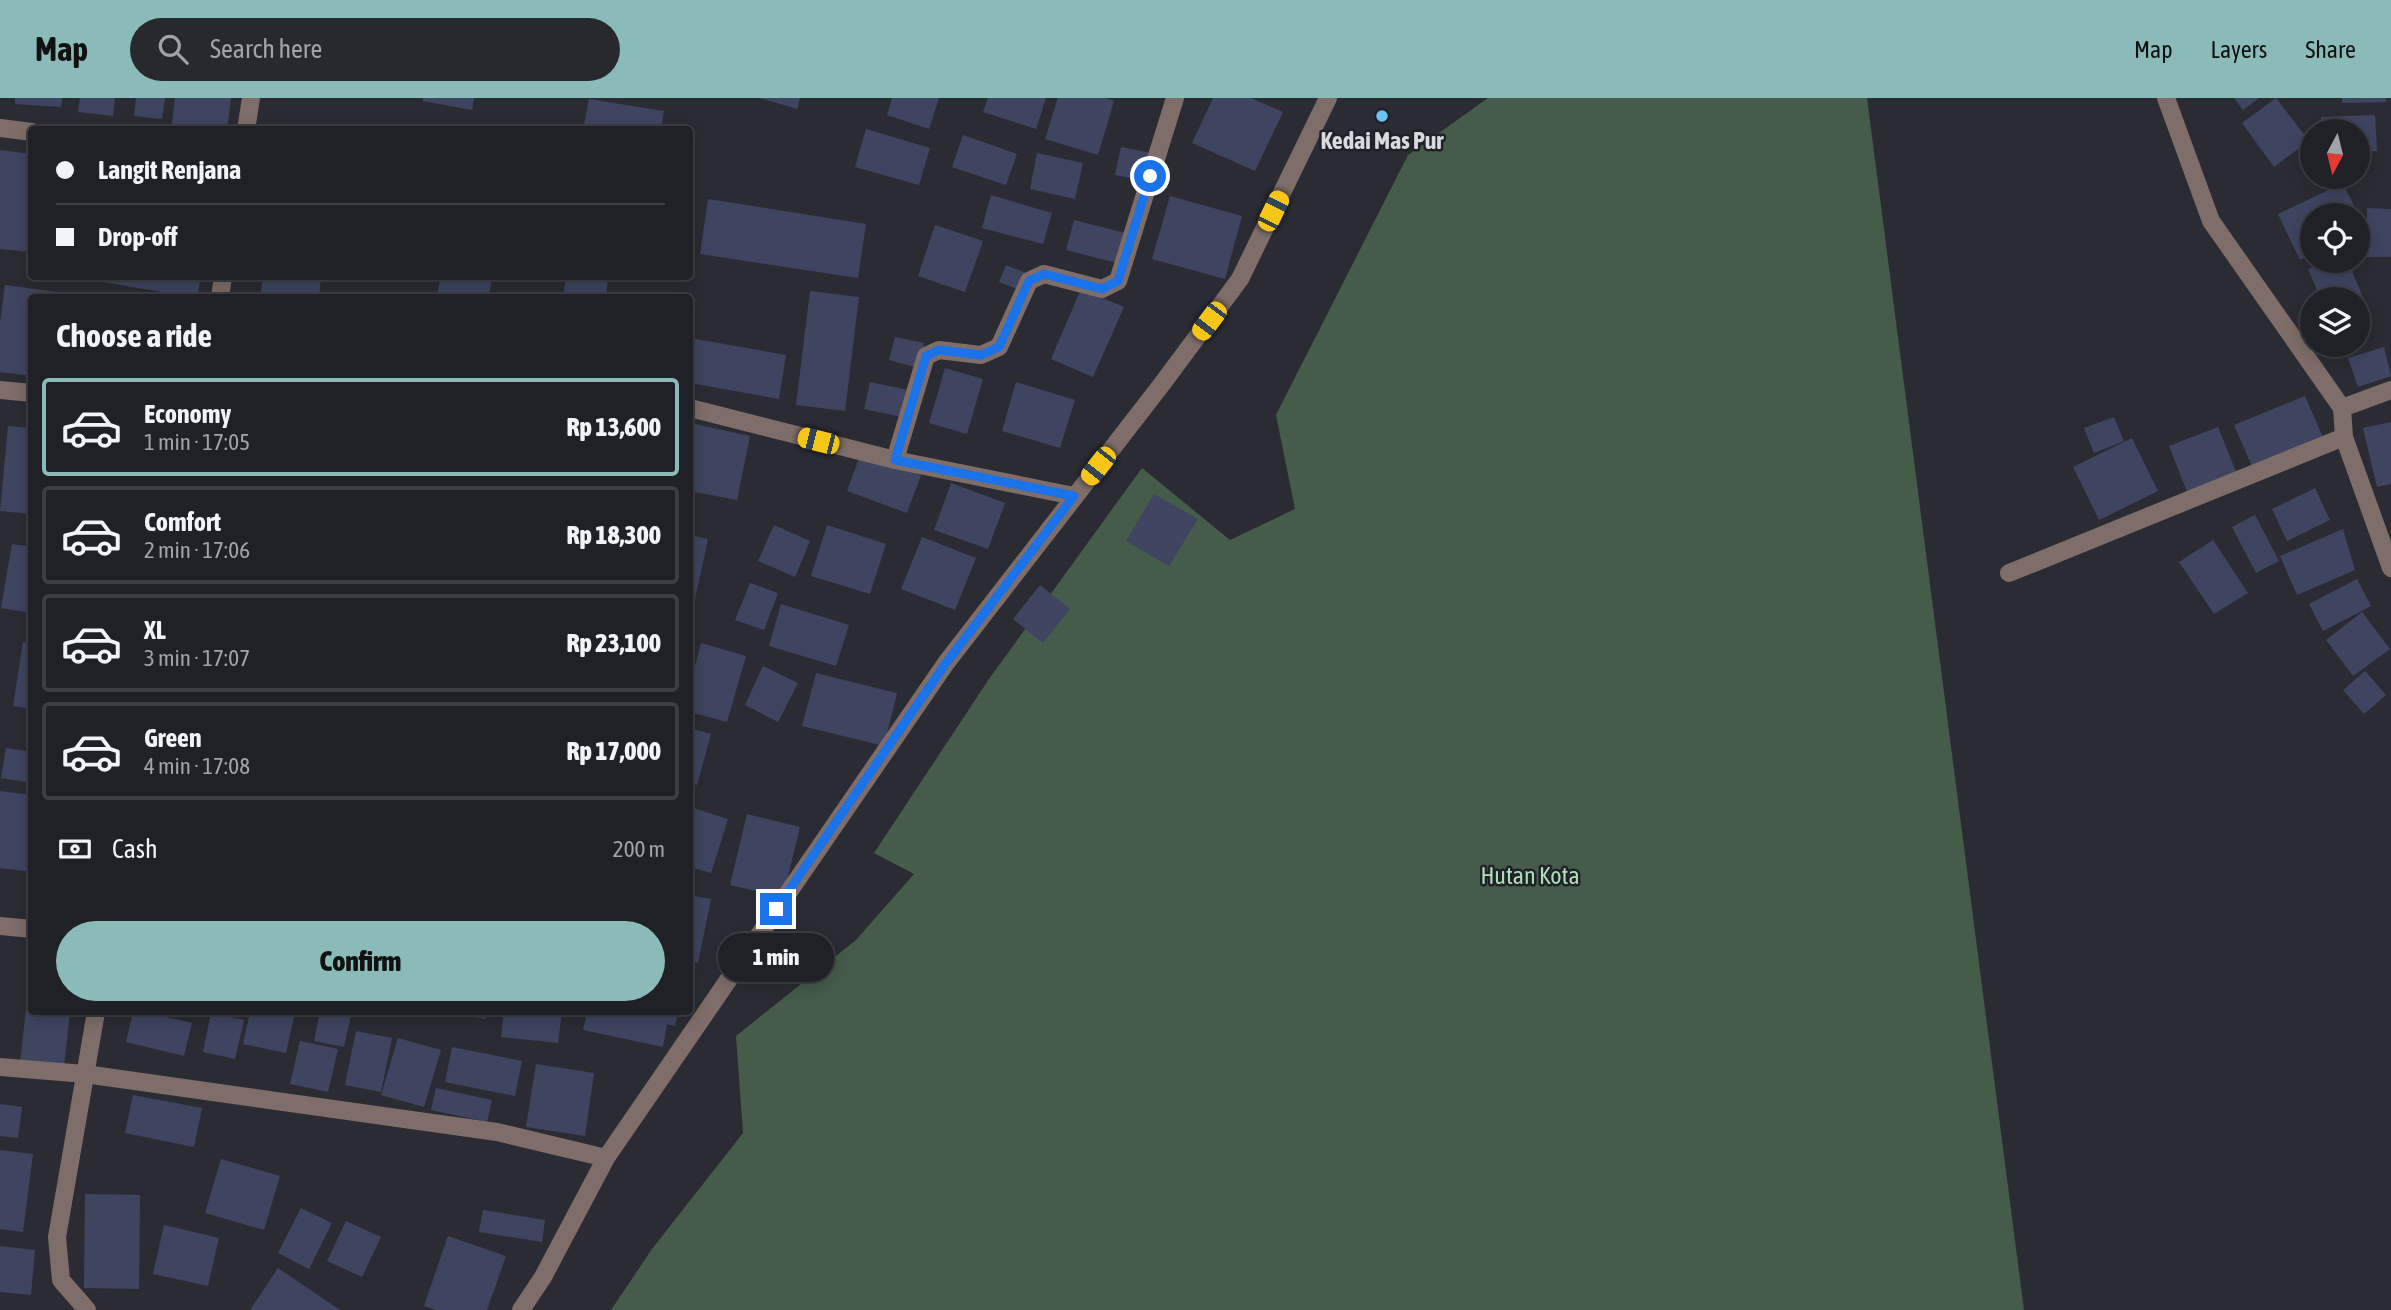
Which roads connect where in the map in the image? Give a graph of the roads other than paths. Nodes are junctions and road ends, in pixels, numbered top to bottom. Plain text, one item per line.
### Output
1 (251, 98) edge
2 (1175, 98) edge
3 (1328, 98) edge
4 (2166, 98) edge
5 (247, 126) edge
6 (0, 128) edge
7 (28, 132) edge
8 (0, 390) edge
9 (2391, 390) edge
10 (28, 393) edge
11 (2342, 408) junction
12 (693, 409) edge
13 (2344, 437) junction
14 (895, 460) junction
15 (1074, 496) junction
16 (2391, 568) edge
17 (2009, 573) dead end
18 (0, 926) edge
19 (28, 929) edge
20 (95, 1015) edge
21 (0, 1067) edge
22 (85, 1074) junction
23 (606, 1158) junction
24 (87, 1310) edge
25 (521, 1310) edge

1 - 5 street
2 - 14 street
3 - 15 street
4 - 11 street
6 - 7 street
8 - 10 street
9 - 11 street
11 - 13 street
12 - 14 street
13 - 16 street
13 - 17 street
14 - 15 street
15 - 23 street
18 - 19 street
20 - 22 street
21 - 22 street
22 - 23 street
22 - 24 street
23 - 25 street

